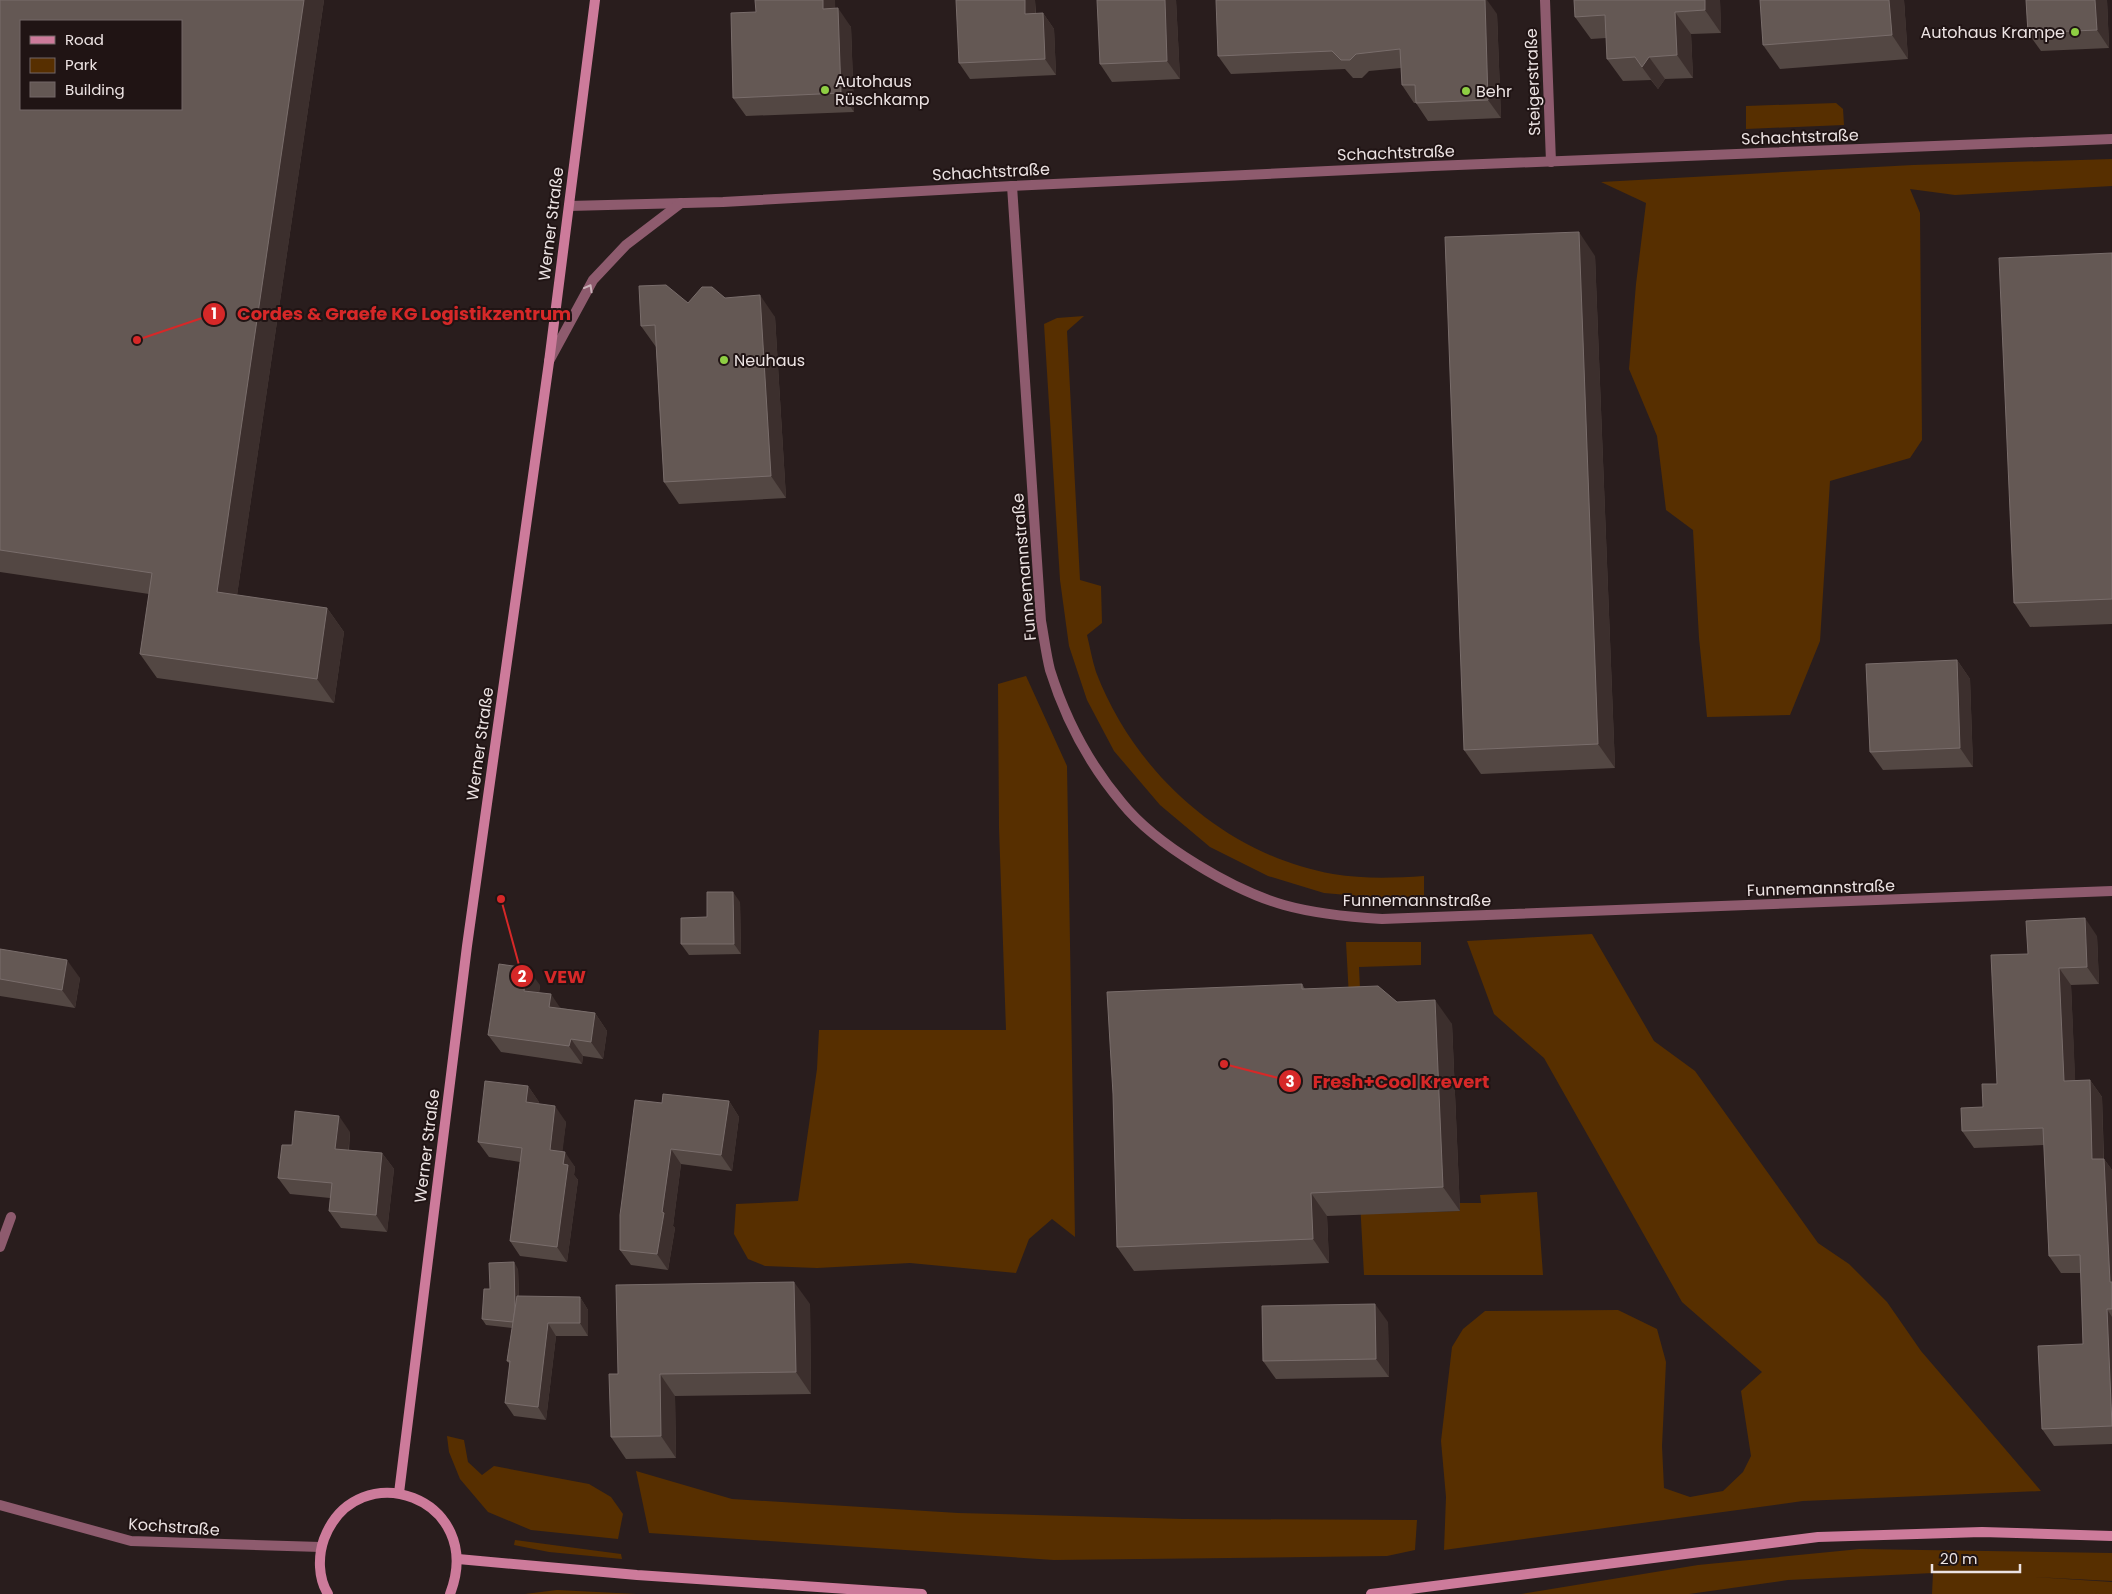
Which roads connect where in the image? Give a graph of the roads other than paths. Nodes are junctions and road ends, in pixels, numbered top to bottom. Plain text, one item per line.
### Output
1 (595, 0) edge
2 (1545, 0) edge
3 (2112, 139) edge
4 (1551, 162) junction
5 (1012, 186) junction
6 (681, 204) junction
7 (569, 206) junction
8 (549, 362) junction
9 (2112, 892) edge
10 (11, 1217) dead end
11 (0, 1248) edge
12 (399, 1493) junction
13 (0, 1505) edge
14 (2112, 1536) edge
15 (321, 1548) junction
16 (458, 1559) junction
17 (328, 1594) edge
18 (450, 1594) edge
19 (922, 1594) edge
20 (1371, 1594) edge

1 - 7 main road, Werner Straße
2 - 4 street, Steigerstraße
3 - 4 street, Schachtstraße
4 - 5 street, Schachtstraße
5 - 6 street, Schachtstraße
5 - 9 street, Funnemannstraße
6 - 7 street, Schachtstraße
8 -> 6 street
7 - 8 main road, Werner Straße
8 - 12 main road, Werner Straße
10 - 11 street
12 - 15 main road
12 - 16 main road
13 - 15 street, Kochstraße
14 - 20 main road
15 - 17 main road
16 - 18 main road
16 - 19 main road

